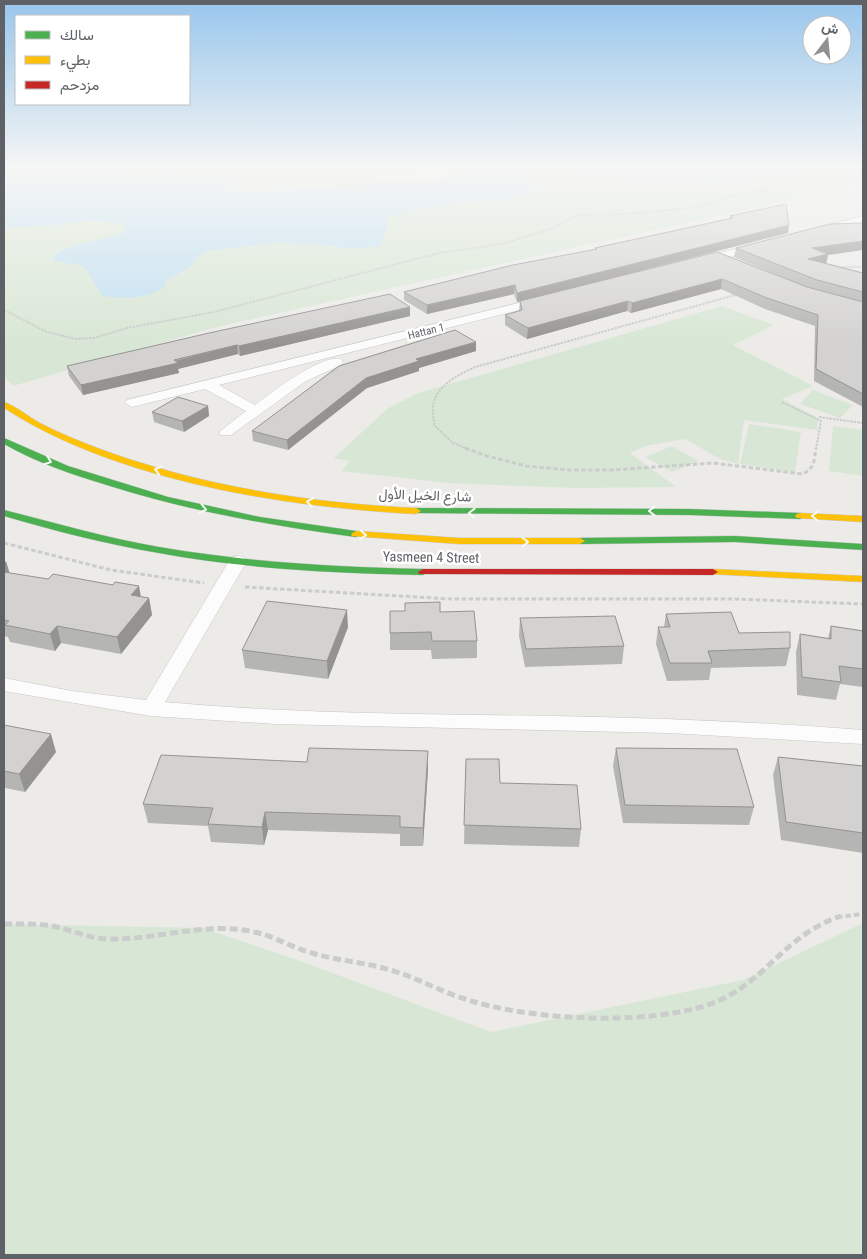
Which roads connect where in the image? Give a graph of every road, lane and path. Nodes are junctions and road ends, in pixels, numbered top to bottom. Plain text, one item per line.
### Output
1 (553, 228) edge
2 (830, 228) edge
3 (811, 233) edge
4 (774, 242) edge
5 (719, 257) junction
6 (691, 264) edge
7 (737, 264) edge
8 (863, 267) edge
9 (829, 269) edge
10 (740, 294) edge
11 (559, 297) edge
12 (4, 310) edge
13 (409, 335) junction
14 (283, 365) junction
15 (301, 378) junction
16 (206, 384) junction
17 (782, 402) dead end
18 (132, 403) dead end
19 (4, 405) edge
20 (256, 411) junction
21 (816, 417) junction
22 (863, 423) edge
23 (226, 432) dead end
24 (4, 441) edge
25 (4, 513) edge
26 (863, 519) edge
27 (863, 537) edge
28 (830, 544) junction
29 (863, 547) edge
30 (238, 561) junction
31 (863, 579) edge
32 (4, 686) edge
33 (151, 709) junction
34 (863, 737) edge
35 (863, 914) edge
36 (4, 924) edge

1 - 12 path
2 - 3 street
4 - 5 street
5 - 6 street
5 - 7 street
8 - 9 path
10 - 21 path
11 - 13 street, Hattan 1
13 - 14 street, Hattan 1
13 - 15 street
14 - 15 street
14 - 16 street, Hattan 1
15 - 20 street
16 - 18 street, Hattan 1
16 - 20 street
17 - 21 path
26 -> 19 main road, شارع الخيل الأول
20 - 23 street
21 - 22 path
24 -> 28 main road
25 - 30 main road, Yasmeen 4 Street
27 - 28 main road
28 - 29 main road
30 - 31 main road, Yasmeen 4 Street
30 - 33 street
32 - 33 street
33 - 34 street
35 - 36 path

